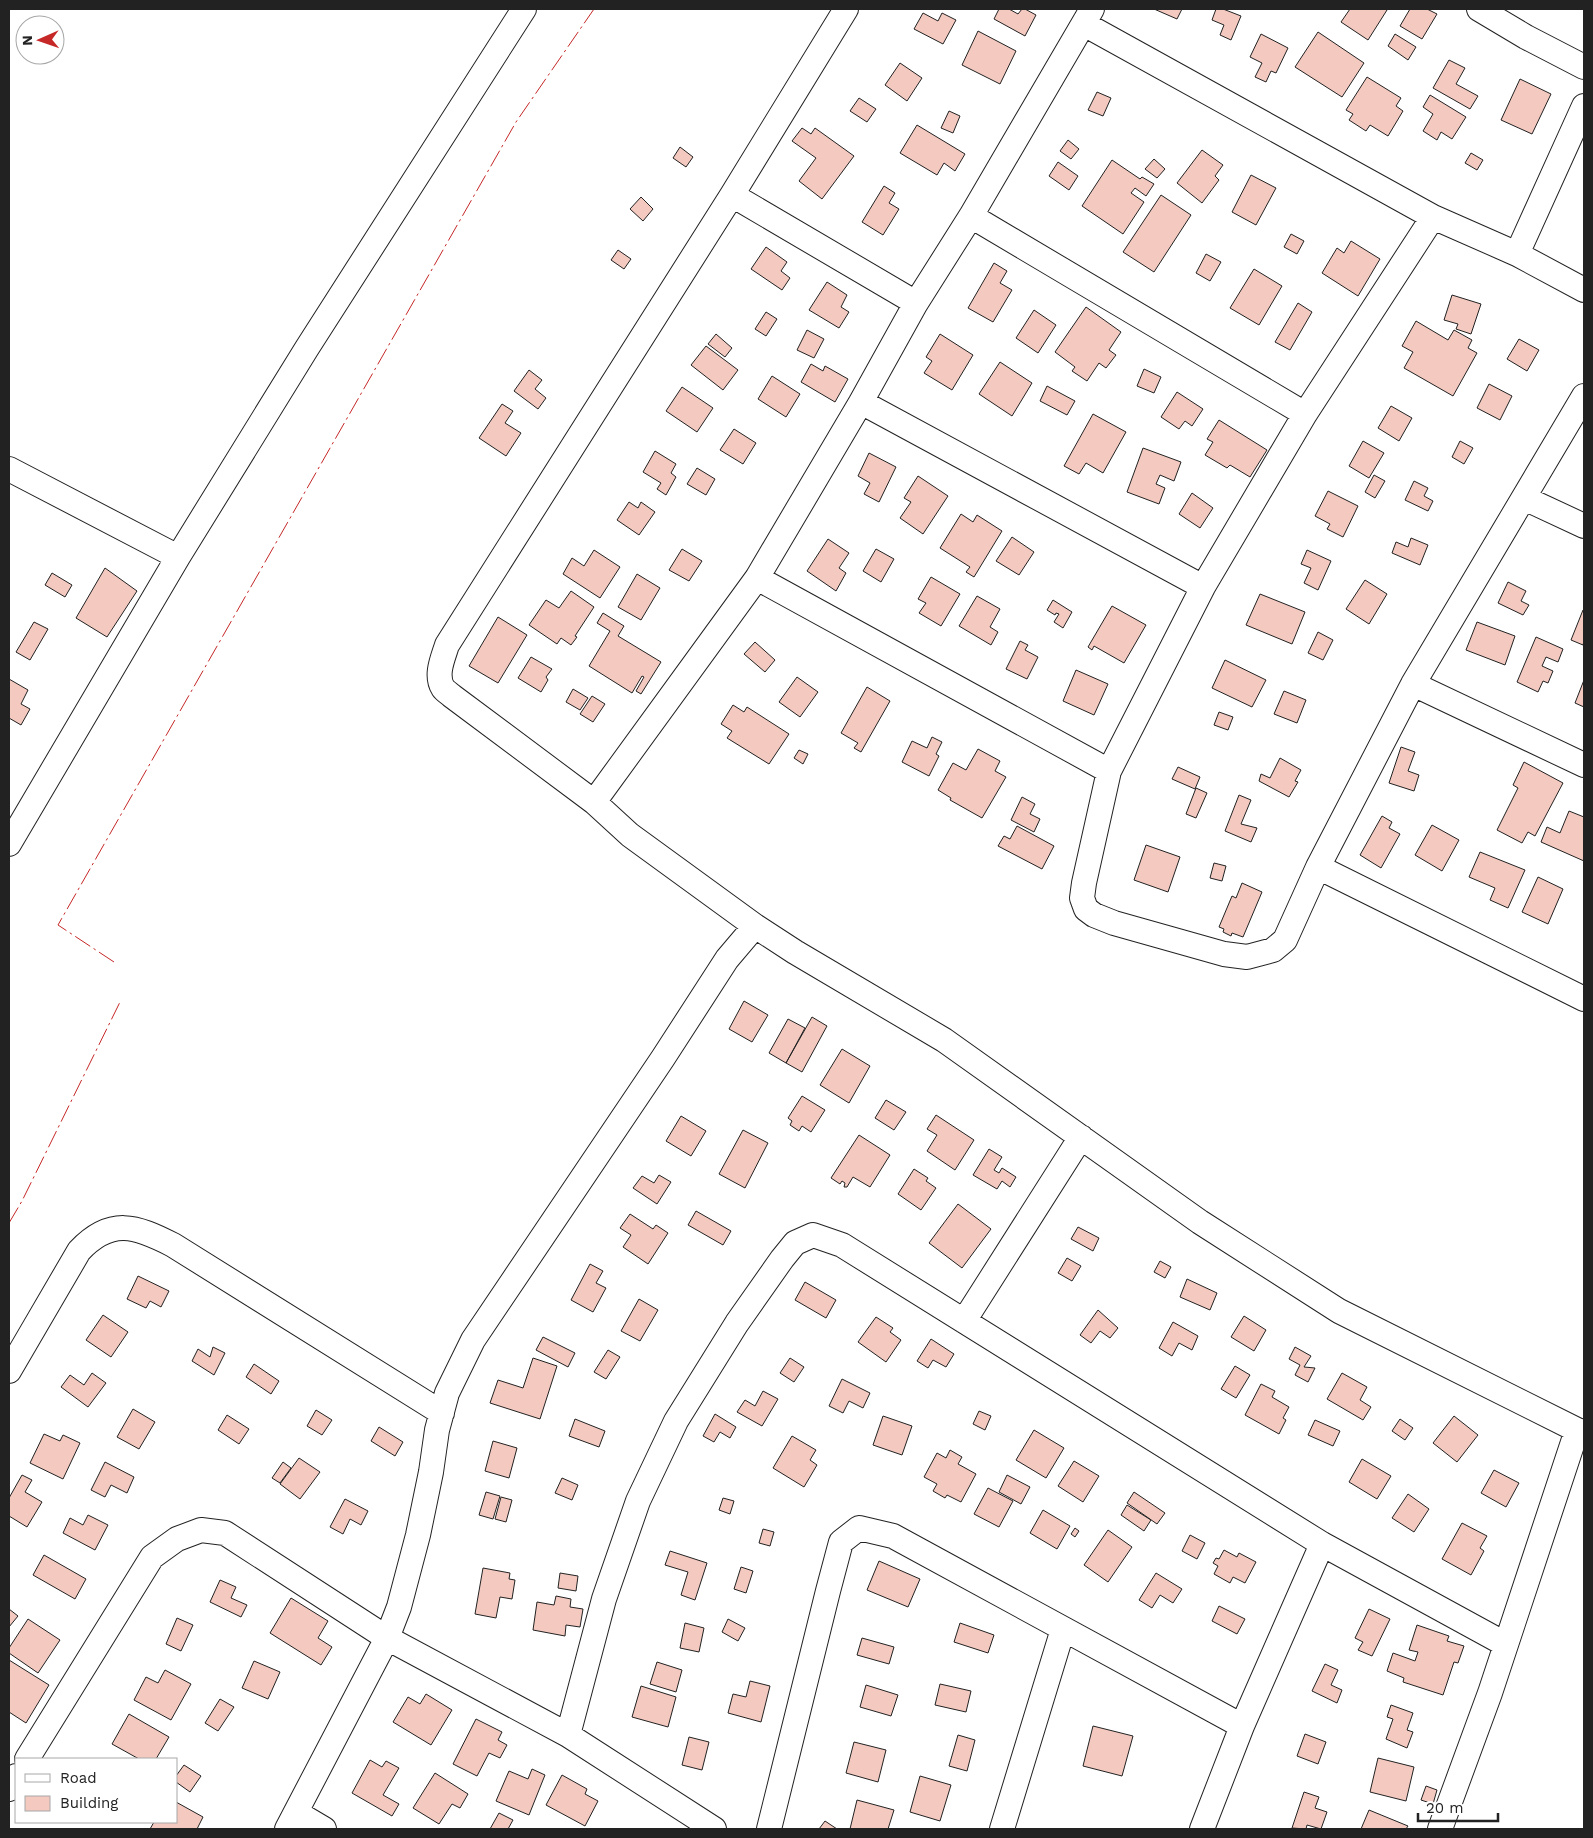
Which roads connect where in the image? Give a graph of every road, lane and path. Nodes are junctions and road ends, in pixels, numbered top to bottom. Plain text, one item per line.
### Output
1 (524, 9) edge
2 (846, 9) edge
3 (1479, 9) edge
4 (1088, 16) edge
5 (1584, 67) edge
6 (1584, 106) edge
7 (732, 195) junction
8 (972, 216) junction
9 (1433, 217) junction
10 (1517, 254) junction
11 (1584, 290) edge
12 (916, 303) junction
13 (1584, 396) edge
14 (861, 402) junction
15 (1305, 414) junction
16 (9, 469) edge
17 (1524, 498) junction
18 (1584, 526) edge
19 (178, 557) junction
20 (757, 578) junction
21 (1203, 587) junction
22 (1412, 684) junction
23 (1584, 766) edge
24 (1109, 770) junction
25 (594, 802) junction
26 (9, 844) edge
27 (1318, 867) junction
28 (755, 926) junction
29 (1584, 999) edge
30 (1081, 1138) junction
31 (964, 1321) junction
32 (9, 1371) edge
33 (442, 1412) junction
34 (1581, 1431) edge
35 (1322, 1544) junction
36 (1063, 1629) junction
37 (387, 1638) junction
38 (1506, 1644) junction
39 (1242, 1726) junction
40 (568, 1735) junction
41 (28, 1758) edge
42 (15, 1778) edge
43 (9, 1789) edge
44 (292, 1821) edge
45 (324, 1829) edge
46 (714, 1829) edge
47 (769, 1829) edge
48 (1002, 1829) edge
49 (1202, 1829) edge
50 (1440, 1829) edge

1 - 19 street
2 - 7 street
3 - 5 street
4 - 8 street
4 - 9 street
6 - 10 street
7 - 12 street
7 - 25 street
8 - 12 street
8 - 15 street
9 - 10 street
9 - 15 street
10 - 11 street
12 - 14 street
13 - 17 street
14 - 20 street
14 - 21 street
15 - 21 street
16 - 19 street
17 - 18 street
17 - 22 street
19 - 26 street
20 - 24 street
20 - 25 street
21 - 24 street
22 - 23 street
22 - 27 street
24 - 27 street
25 - 28 street
27 - 29 street
28 - 30 street
28 - 33 street
30 - 31 street
30 - 34 street
31 - 35 street
31 - 40 street
32 - 33 street
33 - 37 street
34 - 38 street
35 - 38 street
35 - 39 street
36 - 39 street
36 - 47 street
36 - 48 street
37 - 40 street
37 - 41 street
37 - 44 street
38 - 50 street
39 - 49 street
40 - 46 street
42 - 43 street
44 - 45 street

